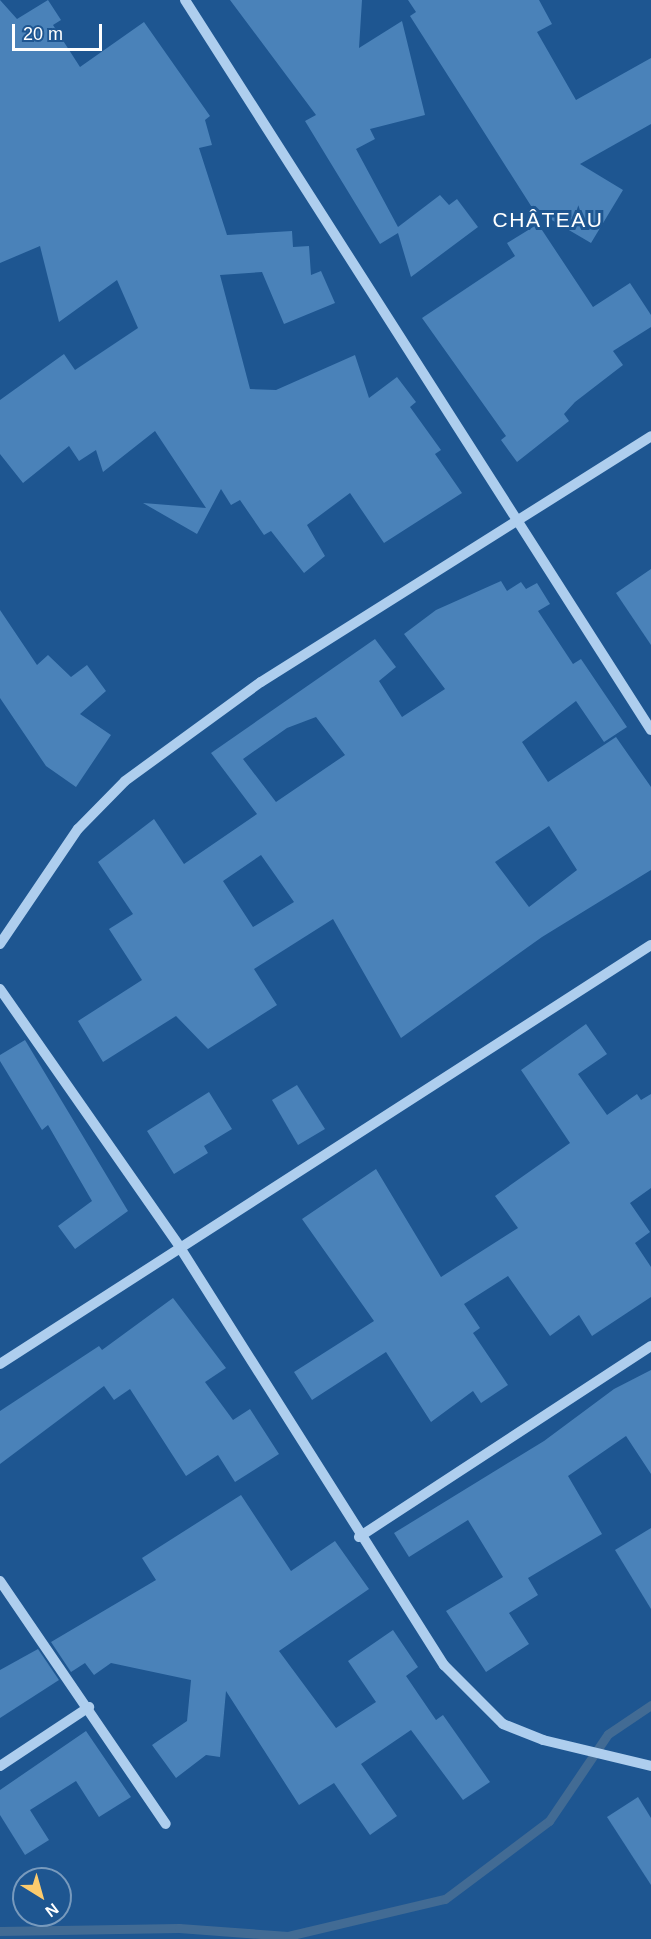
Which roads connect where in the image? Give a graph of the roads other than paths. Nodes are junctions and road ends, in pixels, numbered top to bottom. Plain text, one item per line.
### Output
1 (185, 0) edge
2 (651, 436) edge
3 (517, 522) junction
4 (651, 730) edge
5 (0, 944) edge
6 (651, 945) edge
7 (0, 989) edge
8 (178, 1246) junction
9 (651, 1346) edge
10 (0, 1364) edge
11 (359, 1537) junction
12 (0, 1581) edge
13 (89, 1707) junction
14 (0, 1766) edge
15 (651, 1766) edge
16 (166, 1824) dead end

1 - 3 street
2 - 3 street
3 - 4 street
3 - 5 street
6 - 8 street
7 - 8 street
8 - 10 street
8 - 11 street
9 - 11 street
11 - 15 street
12 - 13 street
13 - 14 street
13 - 16 street

